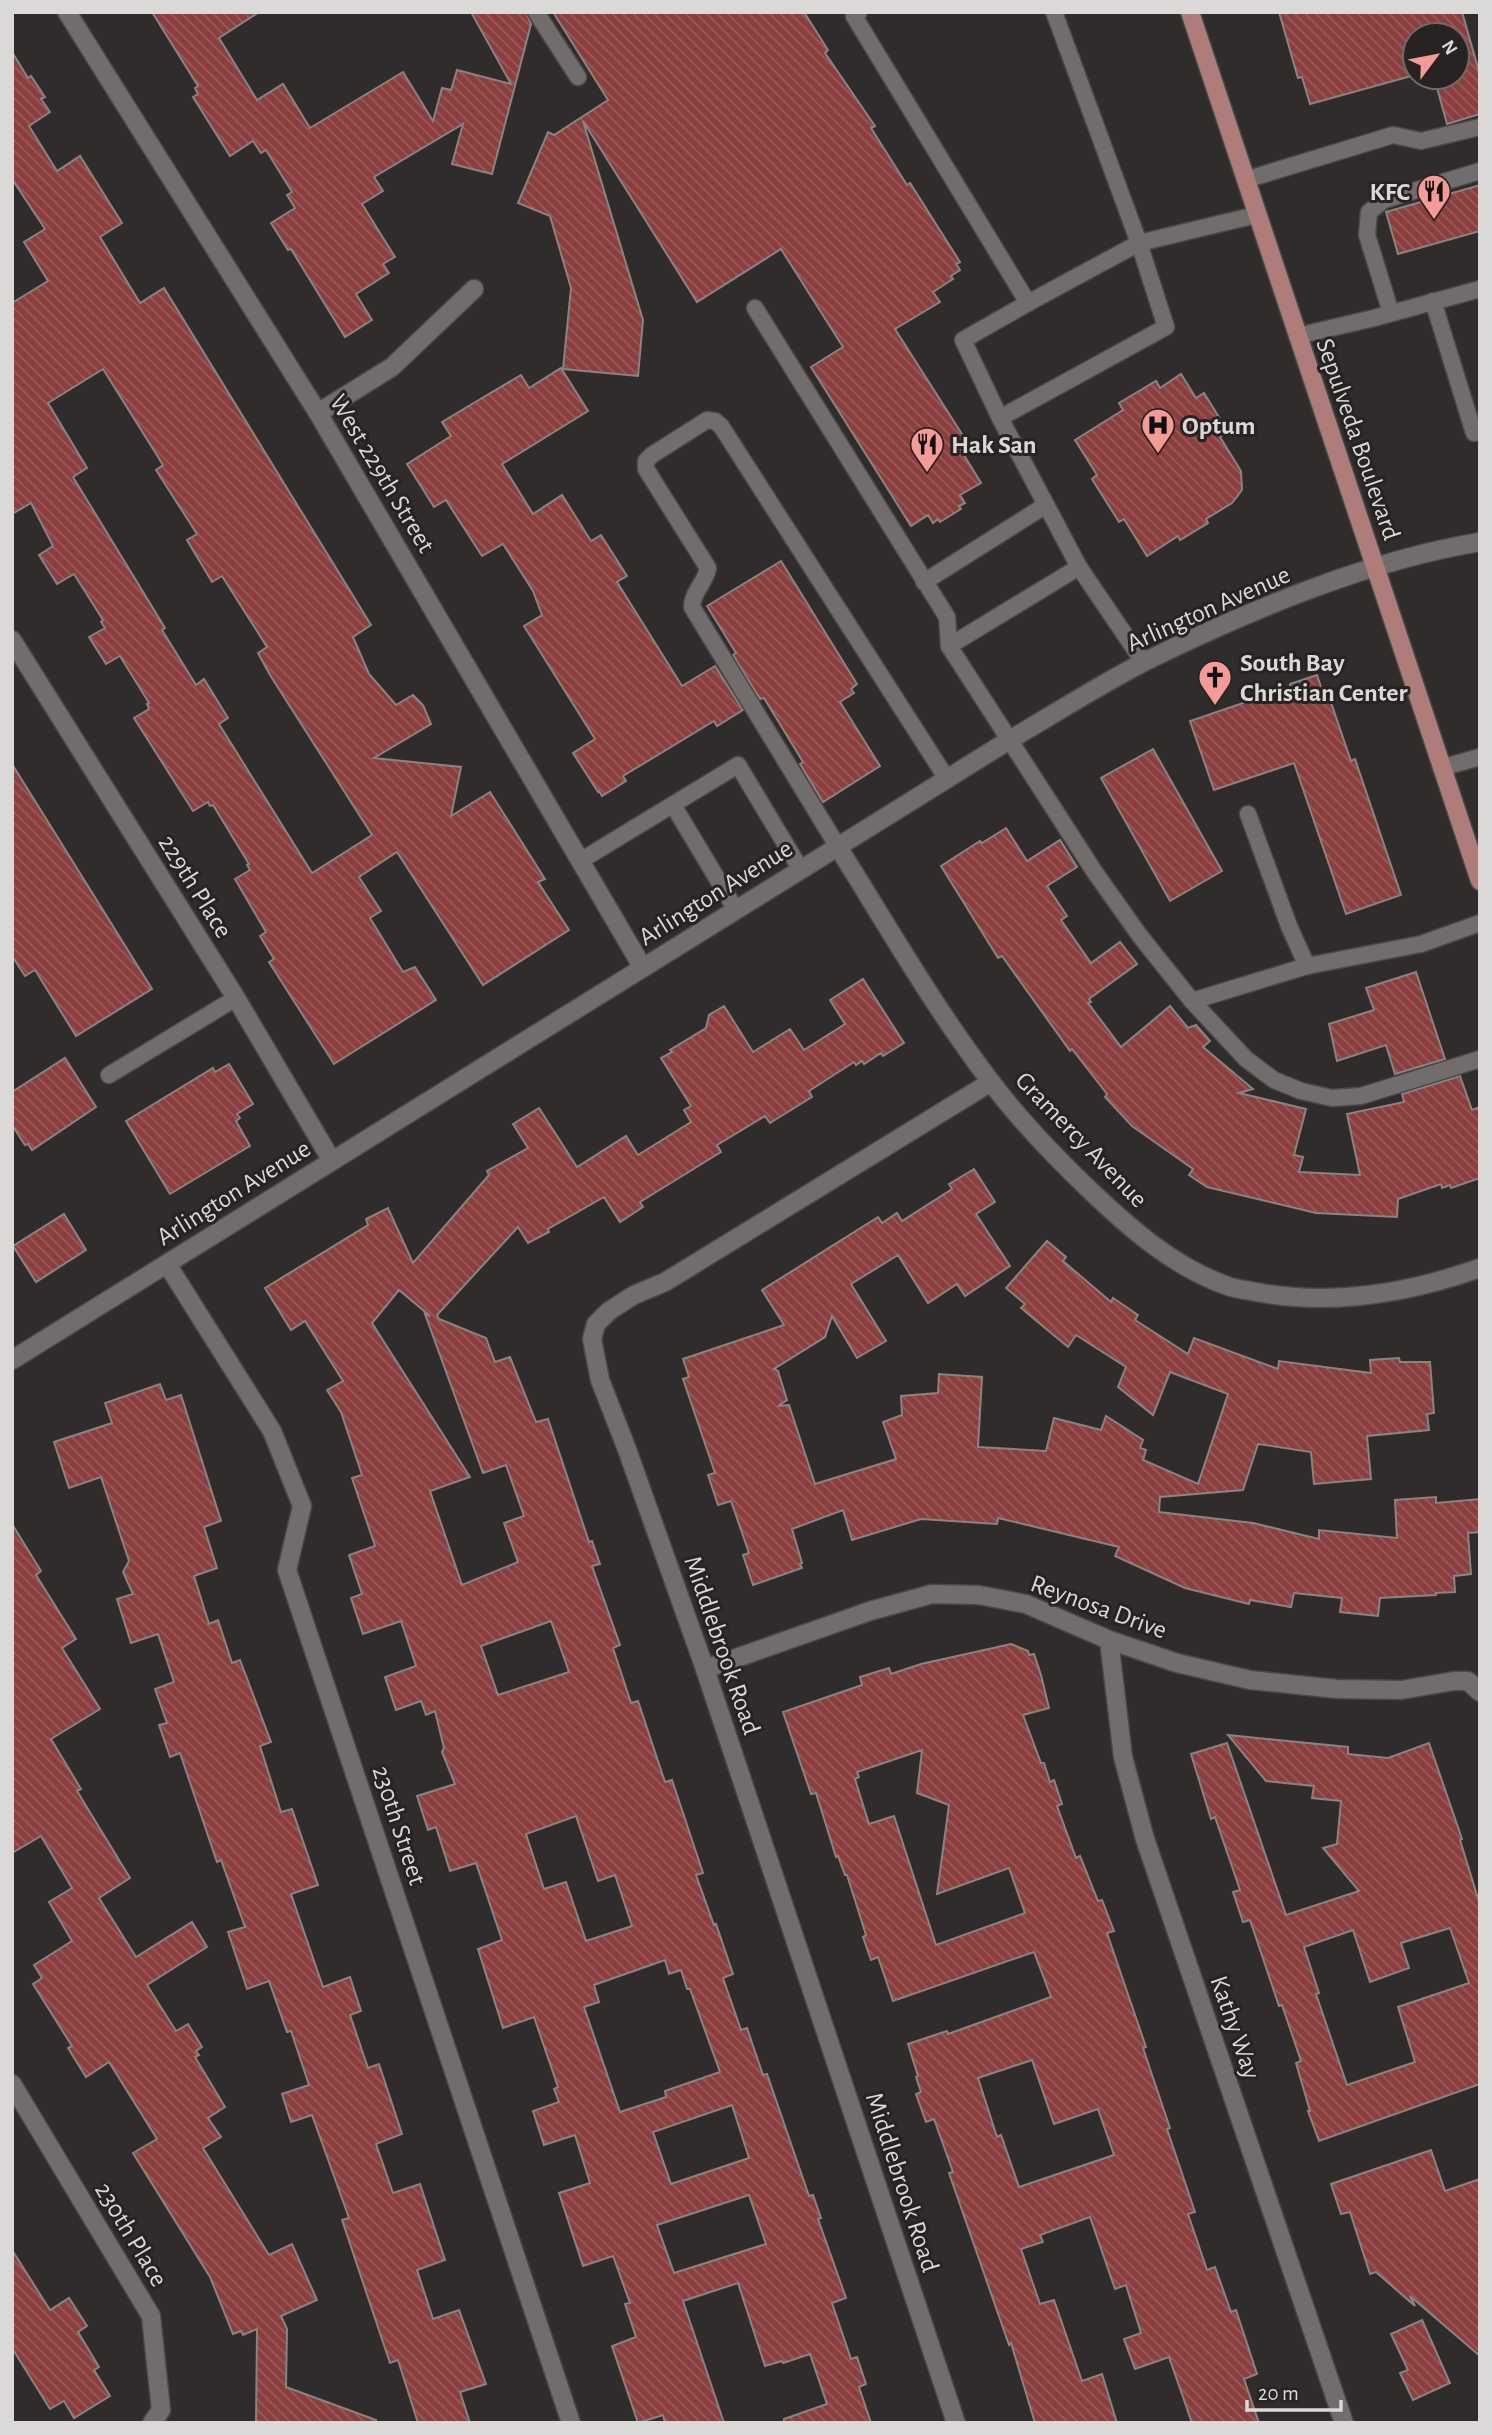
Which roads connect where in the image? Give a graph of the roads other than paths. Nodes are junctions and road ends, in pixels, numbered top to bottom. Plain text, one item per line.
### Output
1 (67, 12) edge
2 (536, 12) edge
3 (859, 12) edge
4 (1054, 12) edge
5 (1190, 12) edge
6 (578, 77) dead end
7 (1480, 127) edge
8 (1480, 171) edge
9 (1245, 180) junction
10 (1256, 215) junction
11 (1139, 243) junction
12 (474, 289) dead end
13 (1480, 289) edge
14 (1433, 301) junction
15 (1028, 303) junction
16 (755, 308) dead end
17 (1391, 313) junction
18 (1297, 336) junction
19 (318, 413) junction
20 (999, 418) junction
21 (1480, 432) edge
22 (1046, 505) junction
23 (1480, 542) edge
24 (1374, 566) junction
25 (1079, 567) junction
26 (925, 582) junction
27 (12, 640) edge
28 (949, 646) junction
29 (1144, 663) junction
30 (1011, 739) junction
31 (1480, 757) edge
32 (1441, 768) junction
33 (947, 779) junction
34 (673, 805) junction
35 (1248, 814) dead end
36 (838, 847) junction
37 (580, 861) junction
38 (801, 870) junction
39 (1480, 881) edge
40 (736, 910) junction
41 (1480, 923) edge
42 (1307, 967) junction
43 (643, 968) junction
44 (236, 998) junction
45 (1192, 1001) junction
46 (1480, 1059) edge
47 (109, 1075) dead end
48 (991, 1082) junction
49 (332, 1161) junction
50 (167, 1264) junction
51 (1480, 1268) edge
52 (13, 1358) edge
53 (1109, 1640) junction
54 (705, 1669) junction
55 (1480, 1692) edge
56 (12, 2084) edge
57 (152, 2423) edge
58 (571, 2423) edge
59 (956, 2423) edge
60 (1343, 2423) edge

1 - 19 street, West 229th Street
2 - 6 lane
3 - 15 lane
4 - 11 lane
5 - 9 main road, Sepulveda Boulevard
7 - 9 lane
8 - 17 lane
9 - 10 main road, Sepulveda Boulevard
10 - 11 lane
10 - 18 main road, Sepulveda Boulevard
11 - 15 lane
11 - 20 lane
12 - 19 street
13 - 14 lane
14 - 17 lane
14 - 21 lane
15 - 20 lane
16 - 26 lane
17 - 18 lane
18 - 24 main road, Sepulveda Boulevard
19 - 37 street, West 229th Street
20 - 22 lane
22 - 25 lane
22 - 26 lane
23 - 24 street, Arlington Avenue
24 - 29 street, Arlington Avenue
24 - 32 main road, Sepulveda Boulevard
25 - 28 lane
25 - 29 lane
26 - 28 lane
27 - 44 street, 229th Place
28 - 30 lane
29 - 30 street, Arlington Avenue
30 - 33 street, Arlington Avenue
30 - 45 lane
31 - 32 lane
32 - 39 main road, Sepulveda Boulevard
33 - 36 street, Arlington Avenue
33 - 36 lane
34 - 37 lane
34 - 38 lane
34 - 40 lane
35 - 42 lane
36 - 38 street, Arlington Avenue
36 - 48 street, Gramercy Avenue
37 - 43 street, West 229th Street
38 - 40 street, Arlington Avenue
40 - 43 street, Arlington Avenue
41 - 42 lane
42 - 45 lane
43 - 49 street, Arlington Avenue
44 - 47 lane
44 - 49 street, 229th Place
45 - 46 lane
48 - 51 street, Gramercy Avenue
48 - 54 street, Middlebrook Road
49 - 50 street, Arlington Avenue
50 - 52 street, Arlington Avenue
50 - 58 street, 230th Street
53 - 54 street, Reynosa Drive
53 - 55 street, Reynosa Drive
53 - 60 street, Kathy Way
54 - 59 street, Middlebrook Road
56 - 57 street, 230th Place

